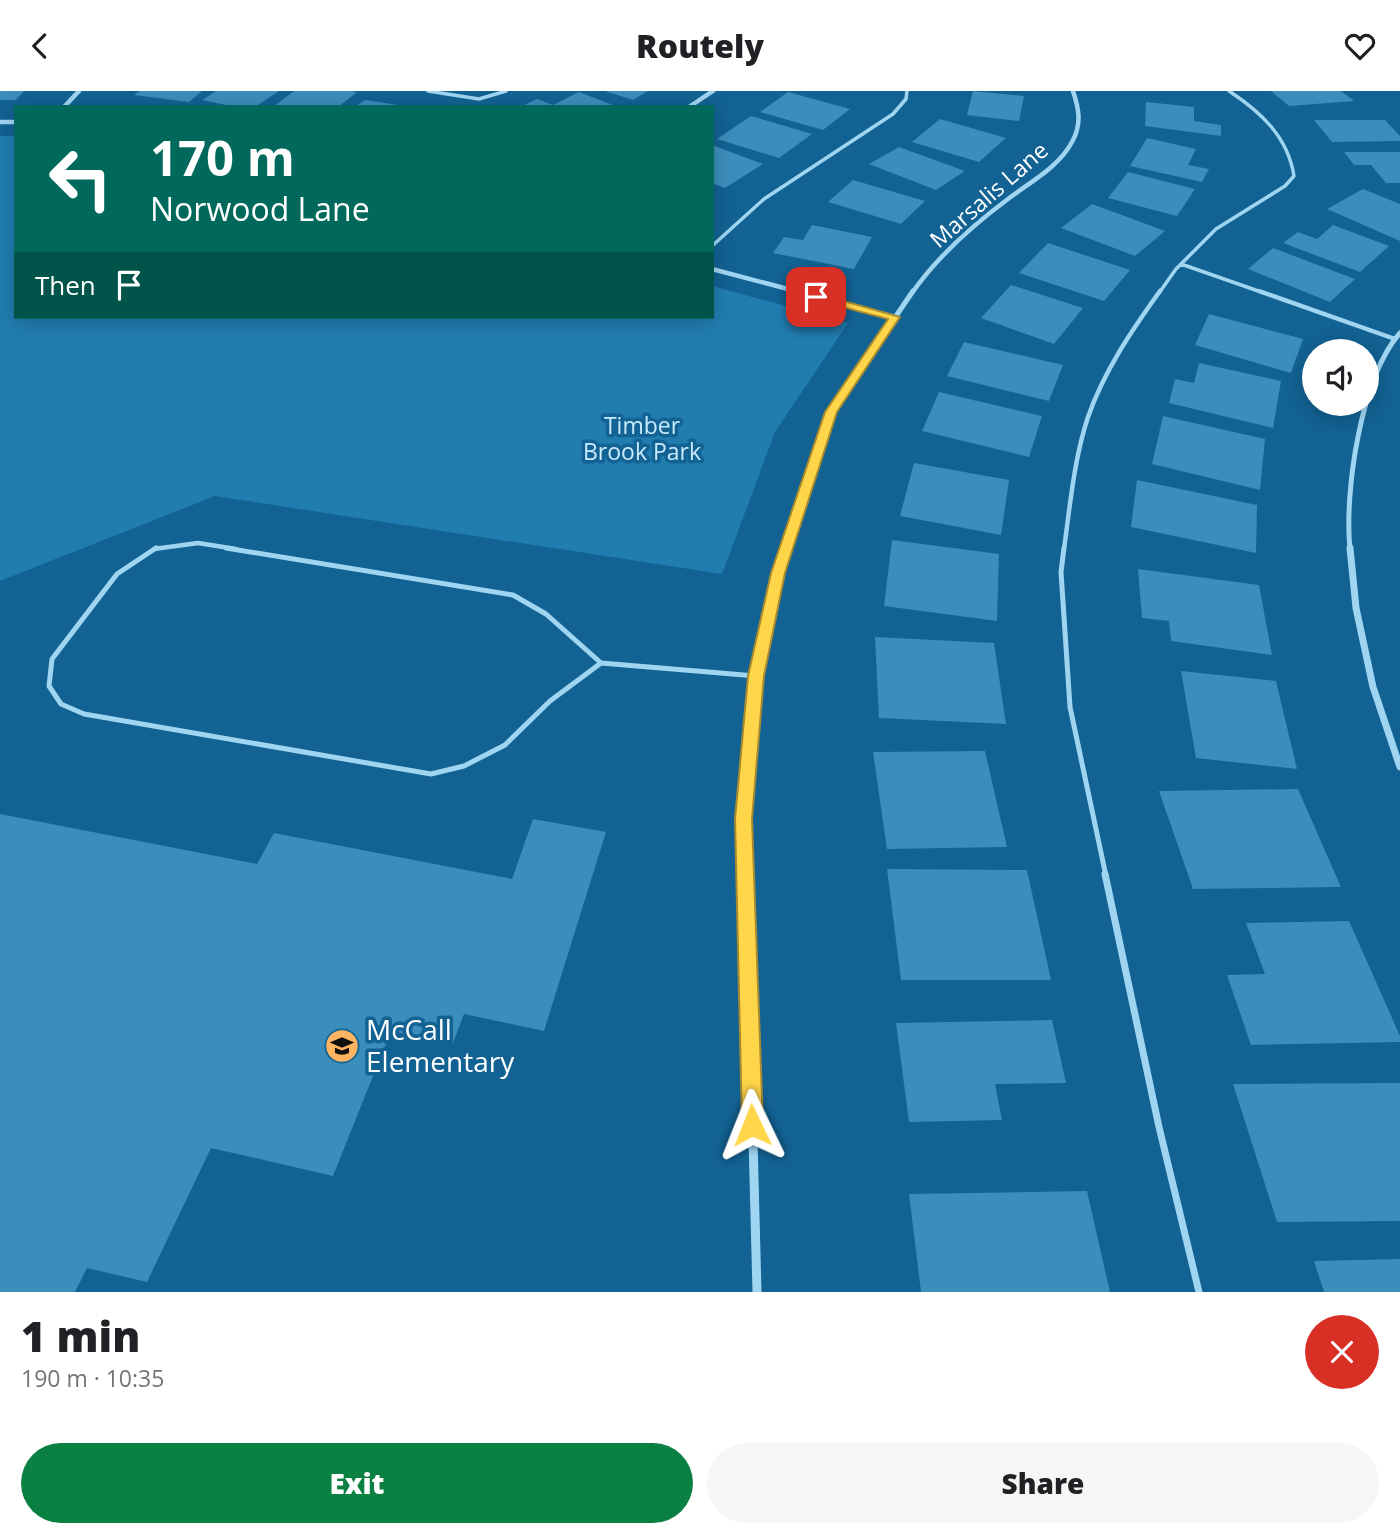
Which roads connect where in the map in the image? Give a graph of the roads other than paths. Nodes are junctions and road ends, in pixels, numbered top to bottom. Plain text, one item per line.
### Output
1 (79, 91) edge
2 (428, 91) edge
3 (506, 91) edge
4 (713, 91) edge
5 (907, 91) edge
6 (1073, 91) edge
7 (1229, 91) edge
8 (66, 105) edge
9 (692, 105) edge
10 (714, 244) edge
11 (1181, 264) junction
12 (714, 270) edge
13 (894, 317) junction
14 (1397, 336) edge
15 (601, 663) junction
16 (756, 676) junction
17 (1400, 767) edge
18 (757, 1292) edge
19 (1199, 1292) edge

1 - 8 street
2 - 3 lane
4 - 9 street
5 - 10 lane
6 - 13 street, Marsalis Lane
7 - 11 lane
11 - 14 lane
11 - 19 lane
12 - 13 street
13 - 16 street, Marsalis Lane
14 - 17 street
15 - 15 lane
15 - 16 lane
16 - 18 street, Marsalis Lane

